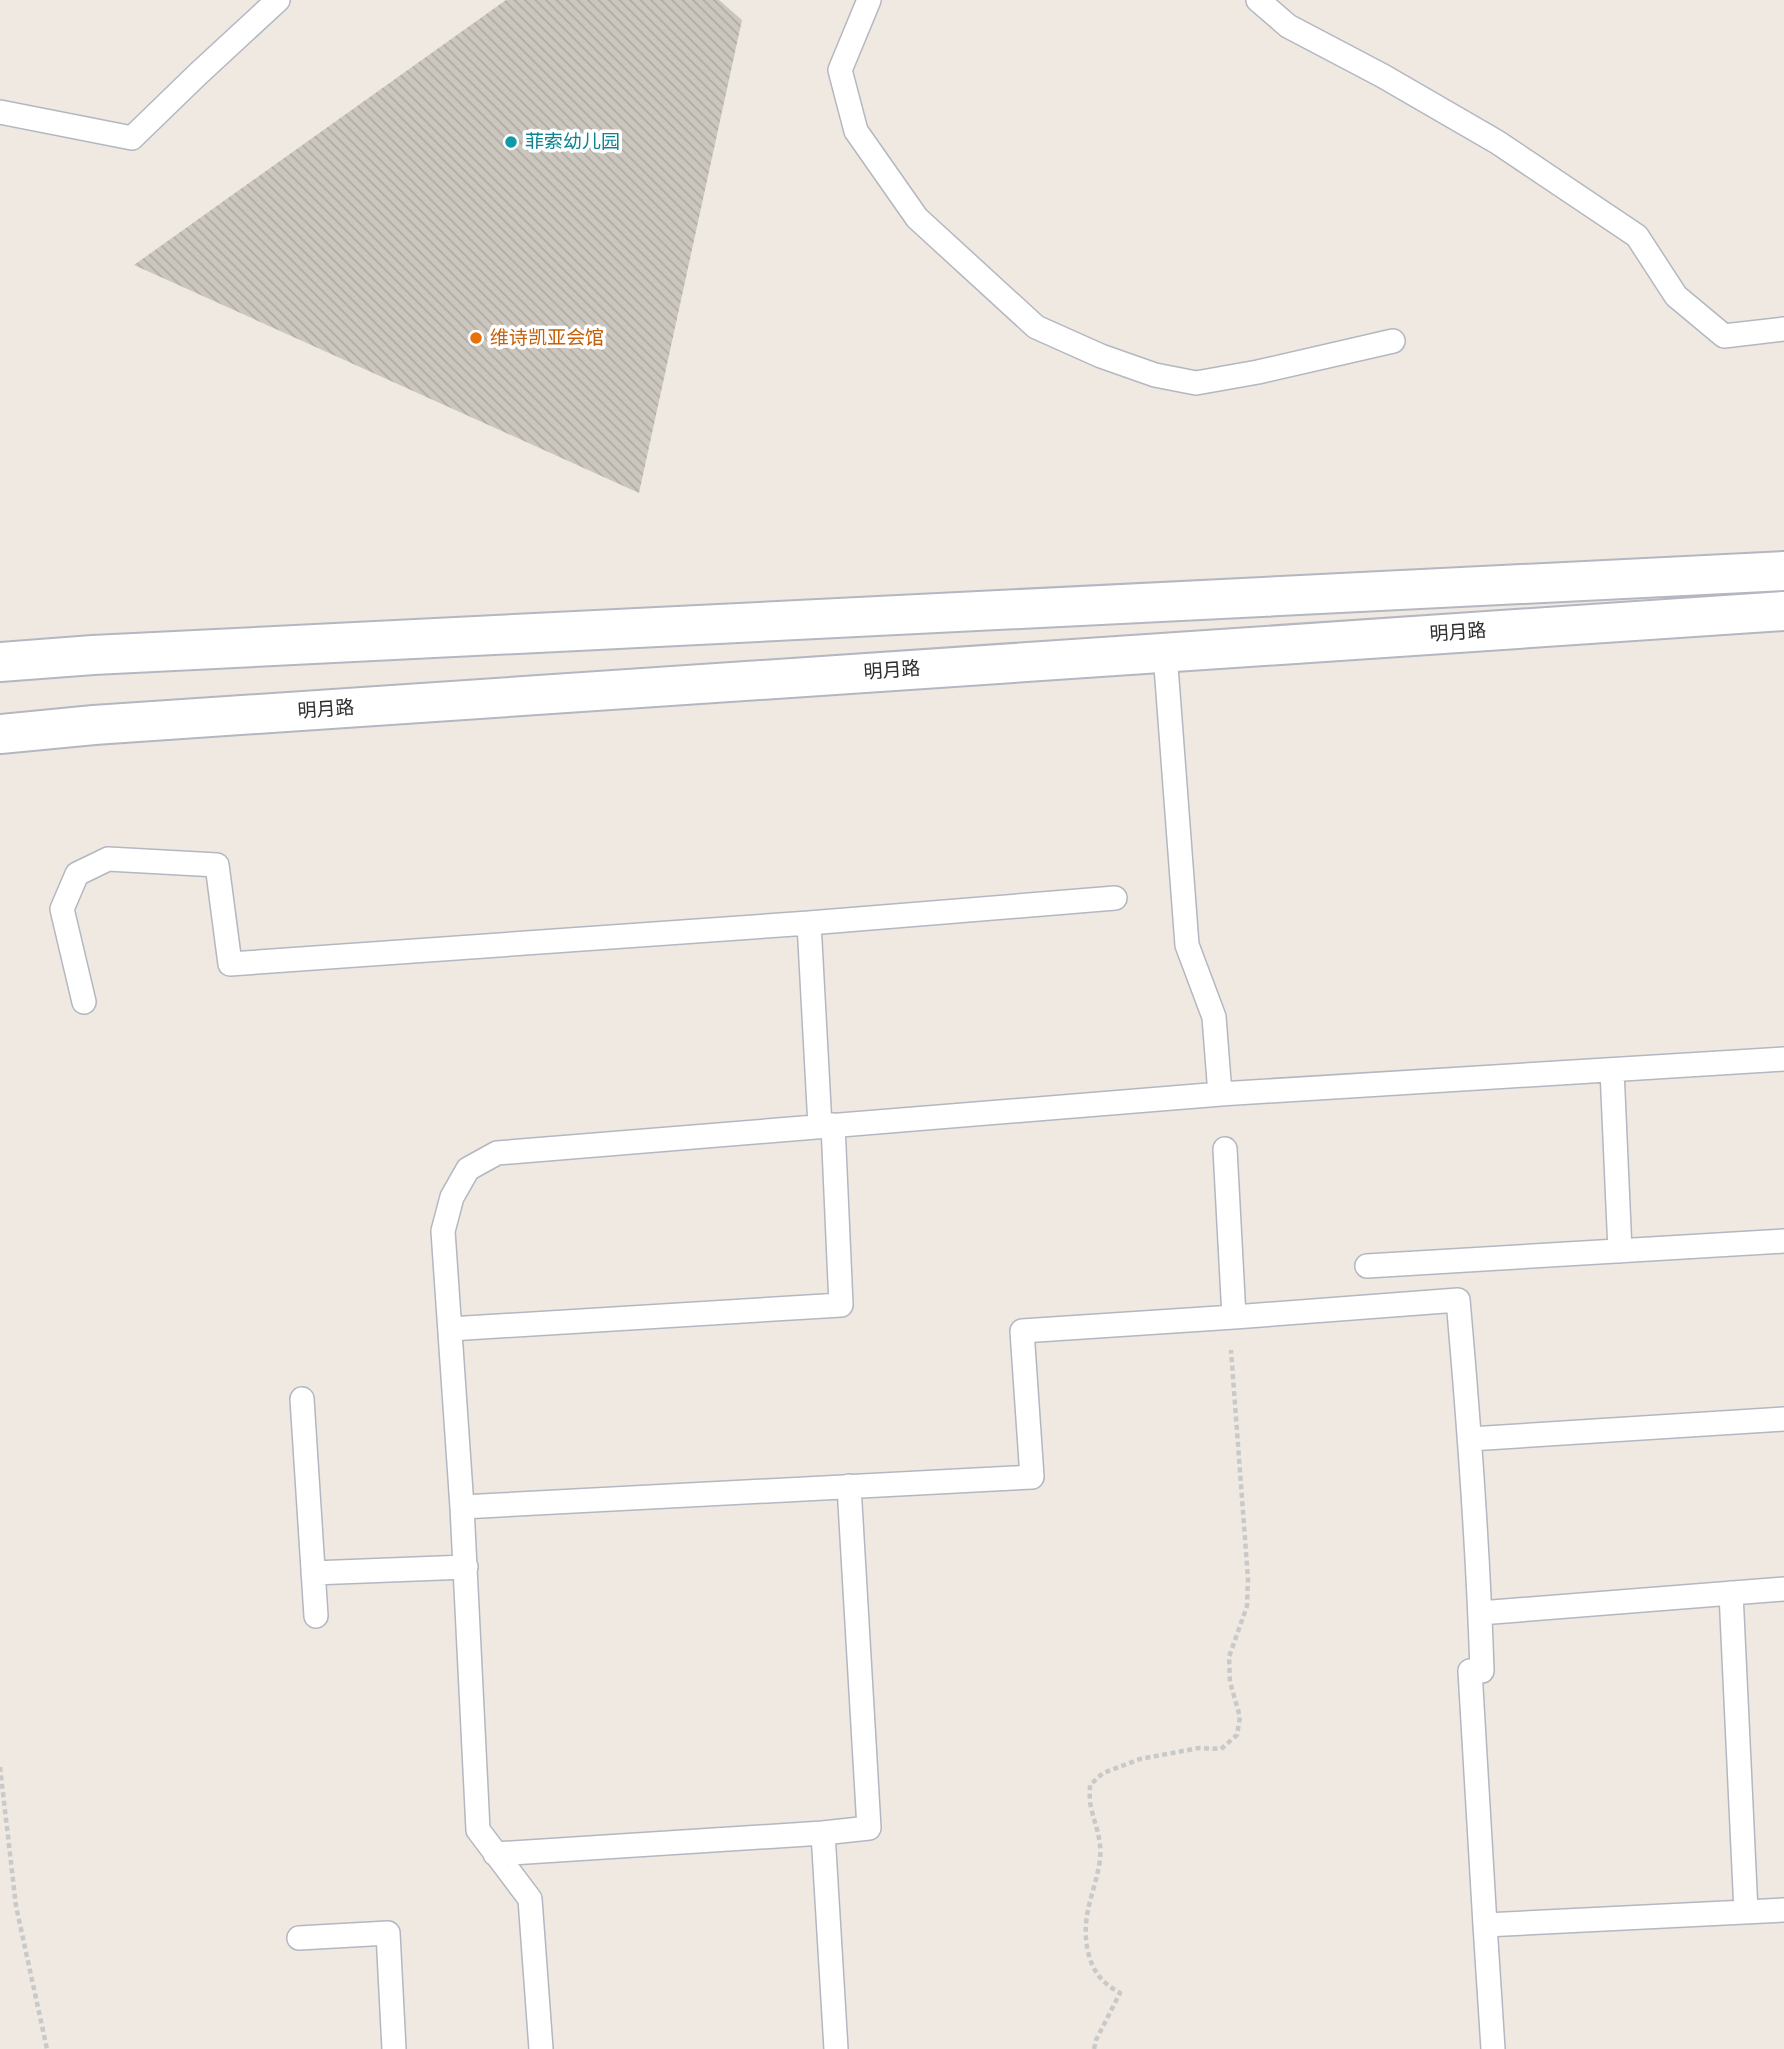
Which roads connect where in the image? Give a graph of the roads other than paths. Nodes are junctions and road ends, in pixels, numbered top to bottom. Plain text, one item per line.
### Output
1 (278, 0) edge
2 (869, 0) edge
3 (1258, 0) edge
4 (0, 112) edge
5 (1784, 329) edge
6 (1393, 341) dead end
7 (1784, 571) edge
8 (1784, 611) edge
9 (1165, 653) junction
10 (0, 663) edge
11 (0, 734) edge
12 (1115, 898) dead end
13 (809, 923) junction
14 (84, 1002) dead end
15 (1784, 1059) edge
16 (1612, 1070) junction
17 (1221, 1094) junction
18 (826, 1126) junction
19 (1226, 1149) dead end
20 (1784, 1241) edge
21 (1620, 1251) junction
22 (1367, 1266) dead end
23 (1231, 1317) junction
24 (450, 1329) junction
25 (302, 1399) dead end
26 (1784, 1419) edge
27 (1470, 1439) junction
28 (849, 1486) junction
29 (463, 1507) junction
30 (466, 1567) junction
31 (313, 1573) junction
32 (1784, 1589) edge
33 (1731, 1593) junction
34 (1480, 1613) junction
35 (316, 1616) dead end
36 (823, 1833) junction
37 (495, 1854) junction
38 (1784, 1910) edge
39 (1746, 1912) junction
40 (1485, 1925) junction
41 (299, 1938) dead end
42 (394, 2049) edge
43 (541, 2049) edge
44 (835, 2049) edge
45 (1493, 2049) edge

1 - 4 lane
2 - 6 lane
3 - 5 lane
7 - 10 street
8 - 9 street, 明月路
9 - 11 street, 明月路
9 - 17 lane
12 - 13 lane
13 - 14 lane
13 - 18 lane
15 - 16 lane
16 - 17 lane
16 - 21 lane
17 - 18 lane
18 - 24 lane
18 - 24 lane
19 - 23 lane
20 - 21 lane
21 - 22 lane
23 - 27 lane
23 - 28 lane
24 - 29 lane
25 - 31 lane
26 - 27 lane
27 - 34 lane
28 - 29 lane
28 - 36 lane
29 - 30 lane
30 - 31 lane
30 - 37 lane
31 - 35 lane
32 - 33 lane
33 - 34 lane
33 - 39 lane
34 - 40 lane
36 - 37 lane
36 - 44 lane
37 - 43 lane
38 - 39 lane
39 - 40 lane
40 - 45 lane
41 - 42 lane

